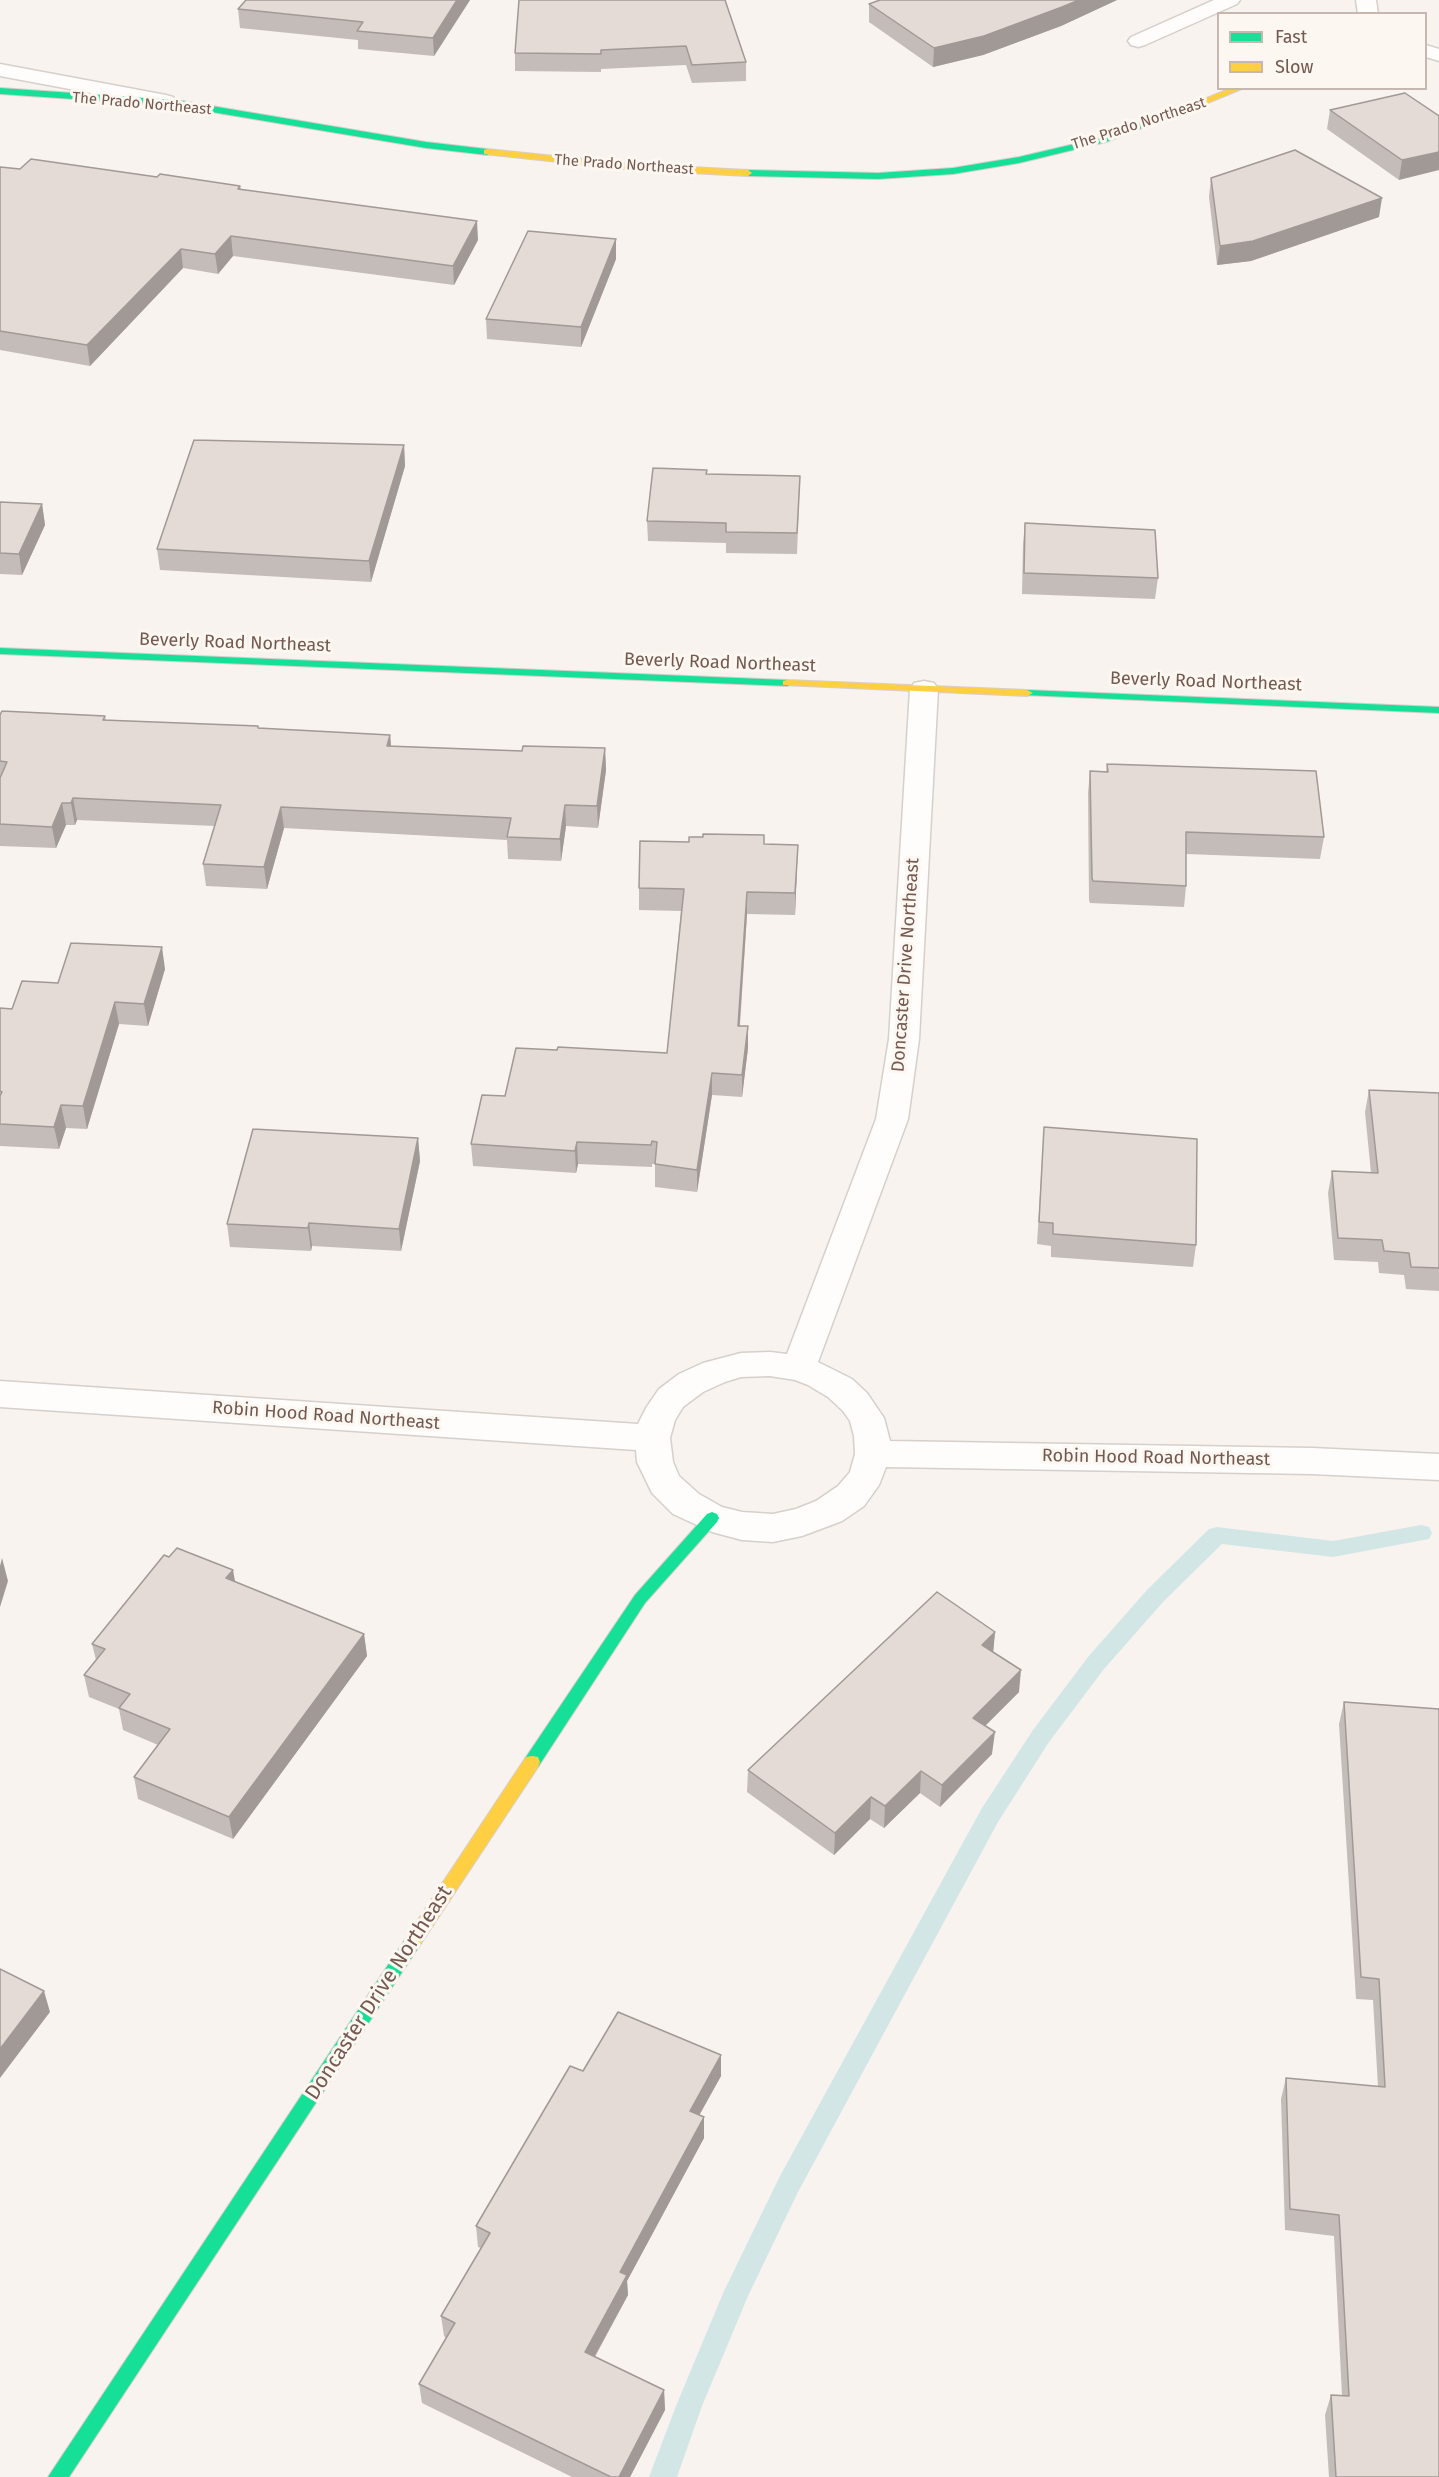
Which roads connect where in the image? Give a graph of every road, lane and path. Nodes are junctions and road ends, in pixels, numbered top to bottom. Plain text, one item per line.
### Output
1 (1230, 0) edge
2 (1138, 40) dead end
3 (0, 70) edge
4 (1235, 90) edge
5 (0, 91) edge
6 (176, 103) junction
7 (0, 651) edge
8 (924, 689) junction
9 (1439, 710) edge
10 (799, 1368) junction
11 (0, 1394) edge
12 (652, 1438) junction
13 (873, 1454) junction
14 (1439, 1467) edge
15 (712, 1518) junction
16 (58, 2477) edge

1 - 2 street
3 - 6 street
4 - 6 street, The Prado Northeast
5 - 6 street, The Prado Northeast
7 - 8 street, Beverly Road Northeast
8 - 9 street, Beverly Road Northeast
8 - 10 street, Doncaster Drive Northeast
10 - 12 street
10 - 13 street
11 - 12 street, Robin Hood Road Northeast
12 - 15 street
13 - 14 street, Robin Hood Road Northeast
13 - 15 street
15 - 16 street, Doncaster Drive Northeast

